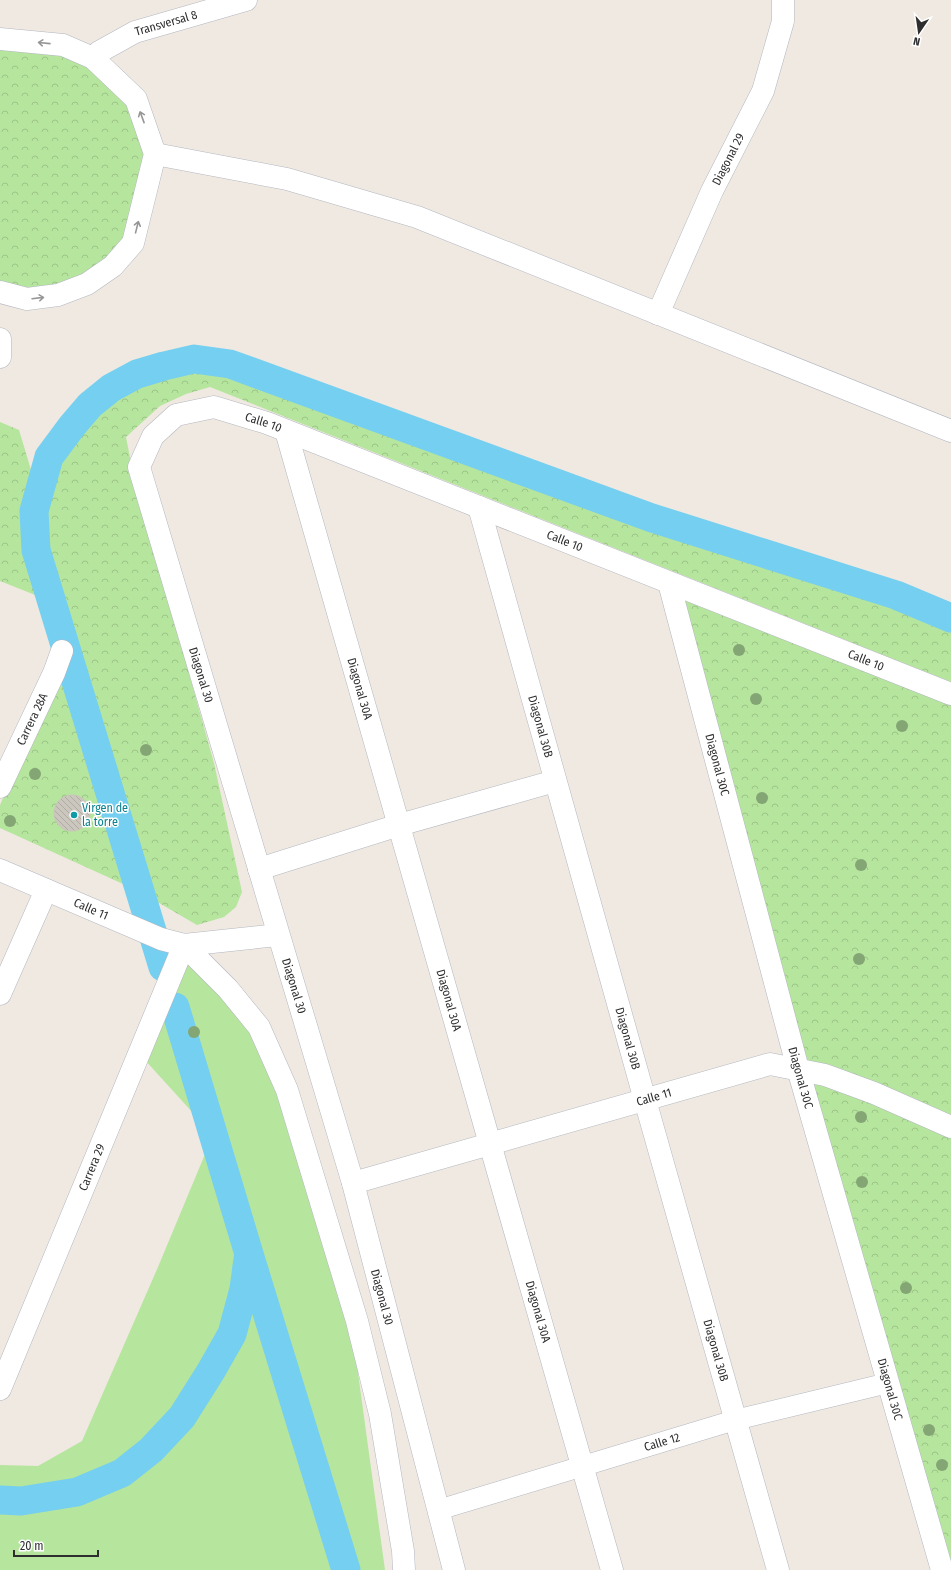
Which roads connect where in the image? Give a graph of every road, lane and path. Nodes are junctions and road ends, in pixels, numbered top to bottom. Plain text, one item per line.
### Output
1 (246, 0) edge
2 (783, 0) edge
3 (0, 39) edge
4 (93, 58) junction
5 (155, 154) junction
6 (0, 292) edge
7 (658, 314) junction
8 (0, 339) edge
9 (0, 356) edge
10 (176, 415) joint
11 (286, 431) junction
12 (951, 431) edge
13 (479, 507) junction
14 (669, 583) junction
15 (62, 651) dead end
16 (951, 694) edge
17 (555, 781) junction
18 (0, 787) edge
19 (399, 824) junction
20 (259, 869) junction
21 (0, 870) edge
22 (46, 890) junction
23 (278, 934) junction
24 (184, 946) junction
25 (0, 994) edge
26 (798, 1069) junction
27 (645, 1100) junction
28 (951, 1127) edge
29 (490, 1144) junction
30 (353, 1183) junction
31 (888, 1383) junction
32 (0, 1389) edge
33 (735, 1420) junction
34 (582, 1467) junction
35 (438, 1510) junction
36 (404, 1570) edge
37 (454, 1570) edge
38 (612, 1570) edge
39 (778, 1570) edge
40 (942, 1570) edge

1 - 4 street, Transversal 8
2 - 7 street, Diagonal 29
4 -> 3 street
5 -> 4 street
6 -> 5 street
5 - 7 street
7 - 12 street
8 - 9 street
10 - 11 street, Calle 10
10 - 20 street, Diagonal 30
11 - 13 street, Calle 10
11 - 19 street, Diagonal 30A
13 - 14 street, Calle 10
13 - 17 street, Diagonal 30B
14 - 16 street, Calle 10
14 - 26 street, Diagonal 30C
15 - 18 street, Carrera 28A
17 - 19 street
17 - 27 street, Diagonal 30B
19 - 20 street
19 - 29 street, Diagonal 30A
20 - 23 street, Diagonal 30
21 - 22 street, Calle 11
22 - 24 street, Calle 11
22 - 25 street
23 - 24 street
23 - 30 street, Diagonal 30
24 - 32 street, Carrera 29
24 - 36 street
26 - 27 street, Calle 11
26 - 28 street, Calle 11
26 - 31 street, Diagonal 30C
27 - 29 street, Calle 11
27 - 33 street, Diagonal 30B
29 - 30 street, Calle 11
29 - 34 street, Diagonal 30A
30 - 35 street, Diagonal 30
31 - 33 street, Calle 12
31 - 40 street, Diagonal 30C
33 - 34 street, Calle 12
33 - 39 street, Diagonal 30B
34 - 35 street, Calle 12
34 - 38 street, Diagonal 30A
35 - 37 street, Diagonal 30

